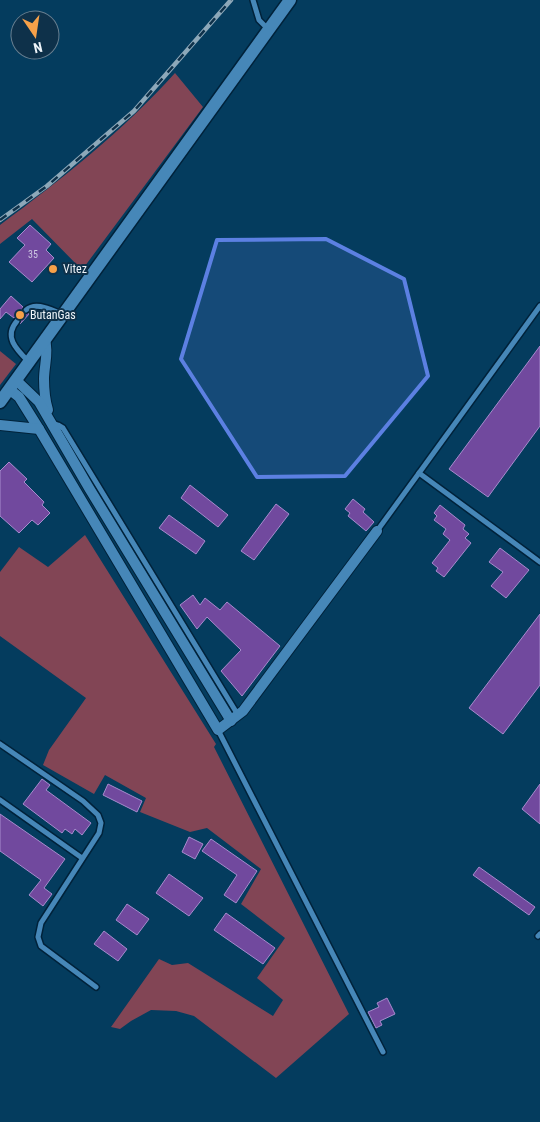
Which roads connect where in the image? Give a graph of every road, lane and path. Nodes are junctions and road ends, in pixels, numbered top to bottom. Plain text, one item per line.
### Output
1 (253, 0) edge
2 (290, 0) edge
3 (268, 29) junction
4 (540, 306) edge
5 (26, 310) dead end
6 (62, 314) junction
7 (17, 321) dead end
8 (45, 340) junction
9 (29, 362) junction
10 (13, 384) junction
11 (0, 402) edge
12 (51, 422) junction
13 (0, 425) edge
14 (39, 429) junction
15 (419, 473) junction
16 (377, 531) joint
17 (540, 562) edge
18 (234, 718) junction
19 (218, 730) junction
20 (0, 744) edge
21 (0, 800) edge
22 (82, 858) junction
23 (96, 987) dead end
24 (382, 1052) dead end

1 - 3 lane
2 - 3 street
3 - 6 street
4 - 15 lane
5 - 6 lane
6 - 8 street
7 - 9 lane
8 - 9 street
8 - 12 street
9 - 10 street
10 - 11 street
10 - 12 street
10 - 14 street
12 - 18 street
13 - 14 street
14 - 19 street
15 - 16 lane
15 - 17 lane
16 - 18 street
18 - 19 street
19 - 24 lane
20 - 22 lane
21 - 22 lane
22 - 23 lane

